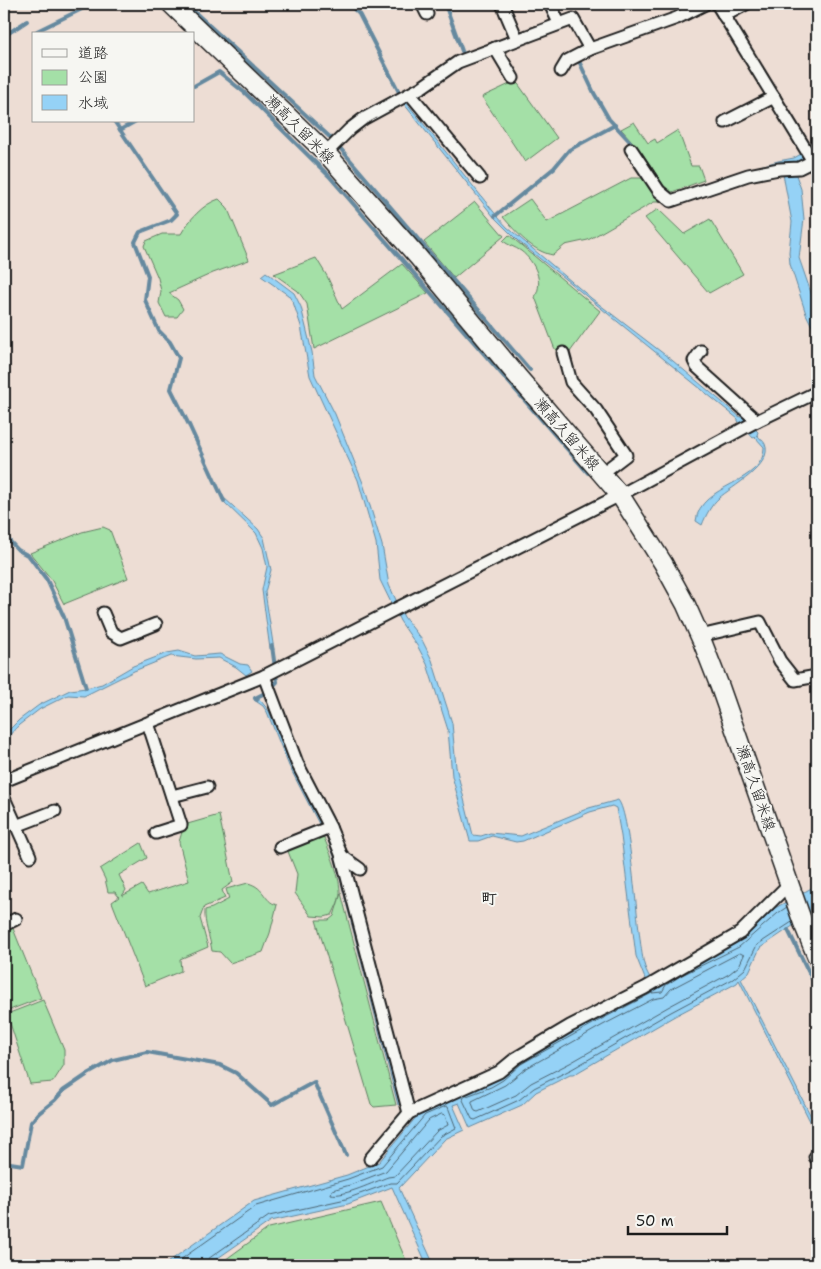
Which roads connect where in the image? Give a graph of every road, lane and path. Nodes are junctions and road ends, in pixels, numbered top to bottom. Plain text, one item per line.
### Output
1 (171, 4) edge
2 (502, 4) edge
3 (550, 4) edge
4 (705, 4) edge
5 (717, 4) edge
6 (746, 4) edge
7 (724, 16) junction
8 (559, 24) junction
9 (517, 39) junction
10 (495, 48) junction
11 (590, 49) junction
12 (561, 70) dead end
13 (513, 78) dead end
14 (410, 94) junction
15 (774, 97) junction
16 (725, 122) dead end
17 (631, 149) dead end
18 (326, 153) junction
19 (815, 165) edge
20 (480, 178) dead end
21 (702, 351) dead end
22 (562, 353) dead end
23 (817, 392) edge
24 (757, 422) junction
25 (601, 474) junction
26 (620, 495) junction
27 (103, 613) dead end
28 (156, 624) dead end
29 (700, 636) junction
30 (264, 676) junction
31 (817, 676) edge
32 (148, 723) junction
33 (4, 781) edge
34 (207, 786) dead end
35 (172, 796) junction
36 (4, 798) edge
37 (55, 811) dead end
38 (16, 826) junction
39 (330, 827) junction
40 (156, 833) dead end
41 (280, 847) dead end
42 (30, 856) dead end
43 (342, 856) junction
44 (360, 869) dead end
45 (791, 889) junction
46 (16, 919) dead end
47 (4, 925) edge
48 (817, 957) edge
49 (410, 1113) junction
50 (370, 1160) dead end

1 - 18 main road, 瀬高久留米線
2 - 9 street
3 - 8 street
4 - 11 street
5 - 7 street
6 - 7 street
7 - 15 street
8 - 9 street
8 - 11 street
9 - 10 street
10 - 13 street
10 - 14 street
11 - 12 street
14 - 18 street
14 - 20 street
15 - 16 street
15 - 19 street
17 - 19 street
18 - 25 main road, 瀬高久留米線
21 - 24 street
22 - 25 street
23 - 24 street
24 - 26 street
25 - 26 main road, 瀬高久留米線
26 - 29 main road, 瀬高久留米線
26 - 30 street
27 - 28 street
29 - 31 street
29 - 45 main road, 瀬高久留米線
30 - 32 street
30 - 39 street
32 - 33 street
32 - 35 street
34 - 35 street
35 - 40 street
36 - 38 street
37 - 38 street
38 - 42 street
39 - 41 street
39 - 43 street
43 - 44 street
43 - 49 street
45 - 48 main road, 瀬高久留米線
45 - 49 street
46 - 47 street
49 - 50 street

